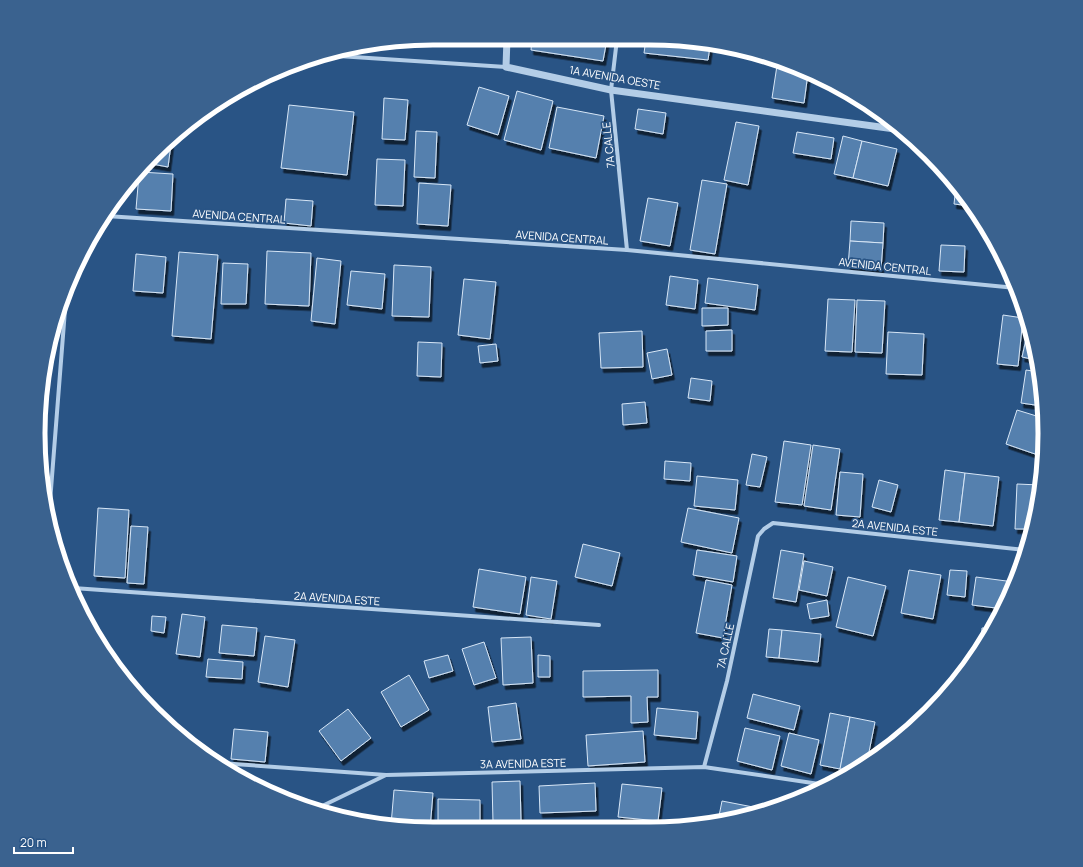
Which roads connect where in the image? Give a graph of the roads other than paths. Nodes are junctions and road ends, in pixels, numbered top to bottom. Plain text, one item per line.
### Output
1 (507, 45) edge
2 (616, 45) edge
3 (341, 56) edge
4 (506, 67) junction
5 (611, 90) junction
6 (890, 128) edge
7 (111, 216) edge
8 (627, 250) junction
9 (1009, 287) edge
10 (65, 313) edge
11 (50, 498) edge
12 (764, 529) joint
13 (1020, 549) edge
14 (78, 588) edge
15 (599, 625) dead end
16 (229, 764) edge
17 (704, 767) junction
18 (386, 775) junction
19 (817, 784) edge
20 (323, 806) edge

1 - 4 street
2 - 5 street, 7A CALLE
3 - 4 street, 1A AVENIDA OESTE
4 - 5 street, 1A AVENIDA OESTE
5 - 6 street, 1A AVENIDA OESTE
5 - 8 street, 7A CALLE
7 - 8 street, AVENIDA CENTRAL
8 - 9 street, AVENIDA CENTRAL
10 - 11 street
12 - 13 street, 2A AVENIDA ESTE
12 - 17 street, 7A CALLE
14 - 15 street, 2A AVENIDA ESTE
16 - 18 street, 3A AVENIDA ESTE
17 - 18 street, 3A AVENIDA ESTE
17 - 19 street, 3A AVENIDA ESTE
18 - 20 street

